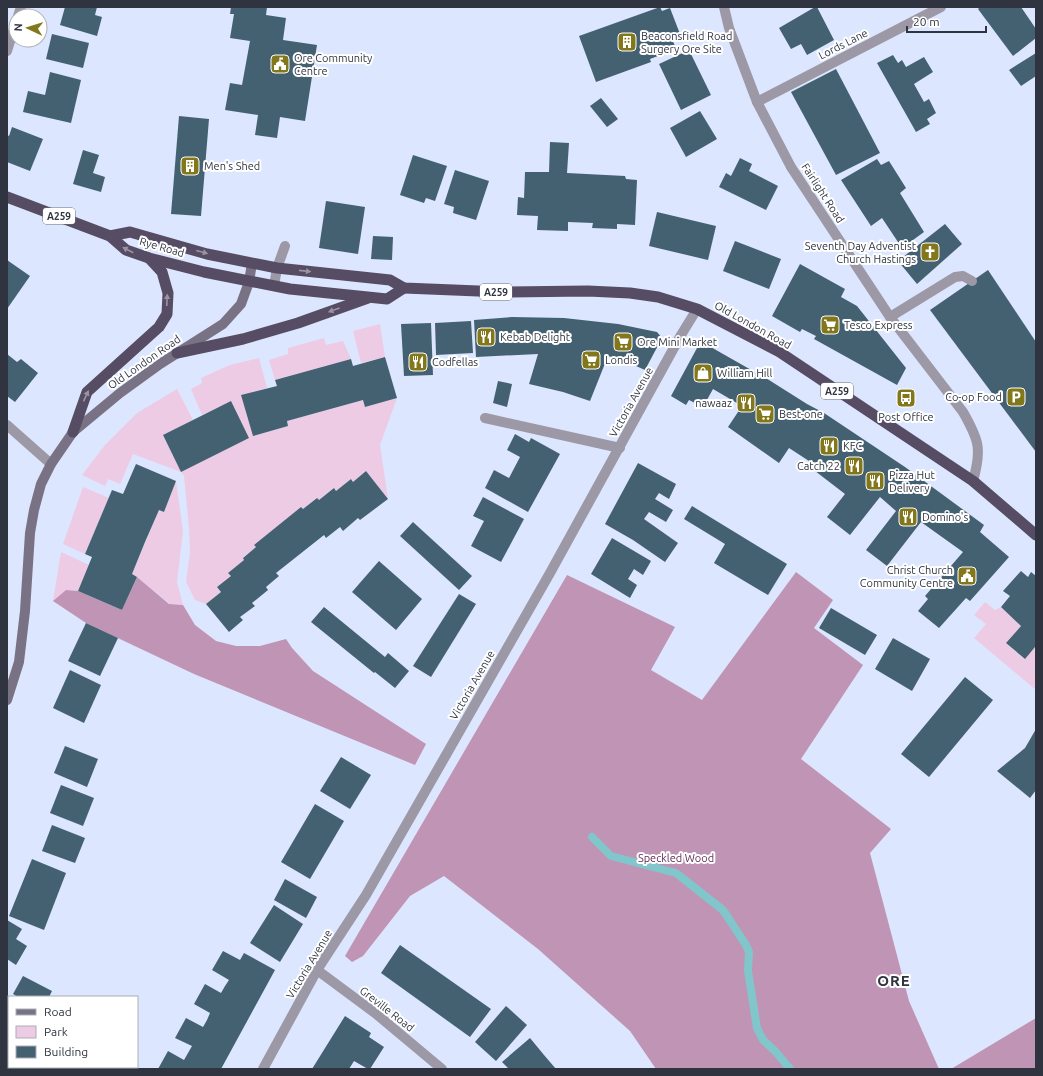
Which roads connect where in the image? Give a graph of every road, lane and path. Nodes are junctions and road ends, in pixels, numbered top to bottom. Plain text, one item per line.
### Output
1 (724, 7) edge
2 (941, 7) edge
3 (757, 102) junction
4 (7, 197) edge
5 (110, 236) junction
6 (285, 246) dead end
7 (149, 258) junction
8 (252, 263) junction
9 (277, 268) junction
10 (972, 281) dead end
11 (249, 282) junction
12 (274, 286) junction
13 (404, 288) junction
14 (371, 297) junction
15 (697, 308) junction
16 (890, 317) junction
17 (177, 353) junction
18 (486, 418) dead end
19 (7, 425) edge
20 (73, 432) junction
21 (620, 448) junction
22 (51, 464) junction
23 (973, 481) junction
24 (1036, 535) edge
25 (7, 700) edge
26 (317, 970) junction
27 (263, 1069) edge
28 (442, 1069) edge

1 - 3 street, Fairlight Road
2 - 3 street, Lords Lane
3 - 16 street, Fairlight Road
4 - 5 highway, Rye Road / A259
7 -> 5 highway, Rye Road / A259
5 -> 8 highway, Old London Road / A259
6 - 9 street
7 - 11 highway, Rye Road / A259
20 -> 7 highway
8 - 9 highway, Old London Road / A259
8 - 11 main road, Old London Road
9 - 12 street
9 -> 13 highway, Old London Road / A259
10 - 16 street
11 - 12 highway, A259
11 - 17 main road, Old London Road
12 - 14 highway, A259
13 - 14 highway, A259
13 - 15 highway, Old London Road / A259
14 -> 17 highway
15 - 21 street, Victoria Avenue
15 - 23 highway, Old London Road / A259
16 - 23 street, Fairlight Road
17 - 20 main road, Old London Road
18 - 21 street
19 - 22 street
20 - 22 main road, Old London Road
21 - 26 street, Victoria Avenue
22 - 25 main road, Old London Road
23 - 24 highway, Old London Road / A259
26 - 27 street, Victoria Avenue
26 - 28 street, Greville Road

